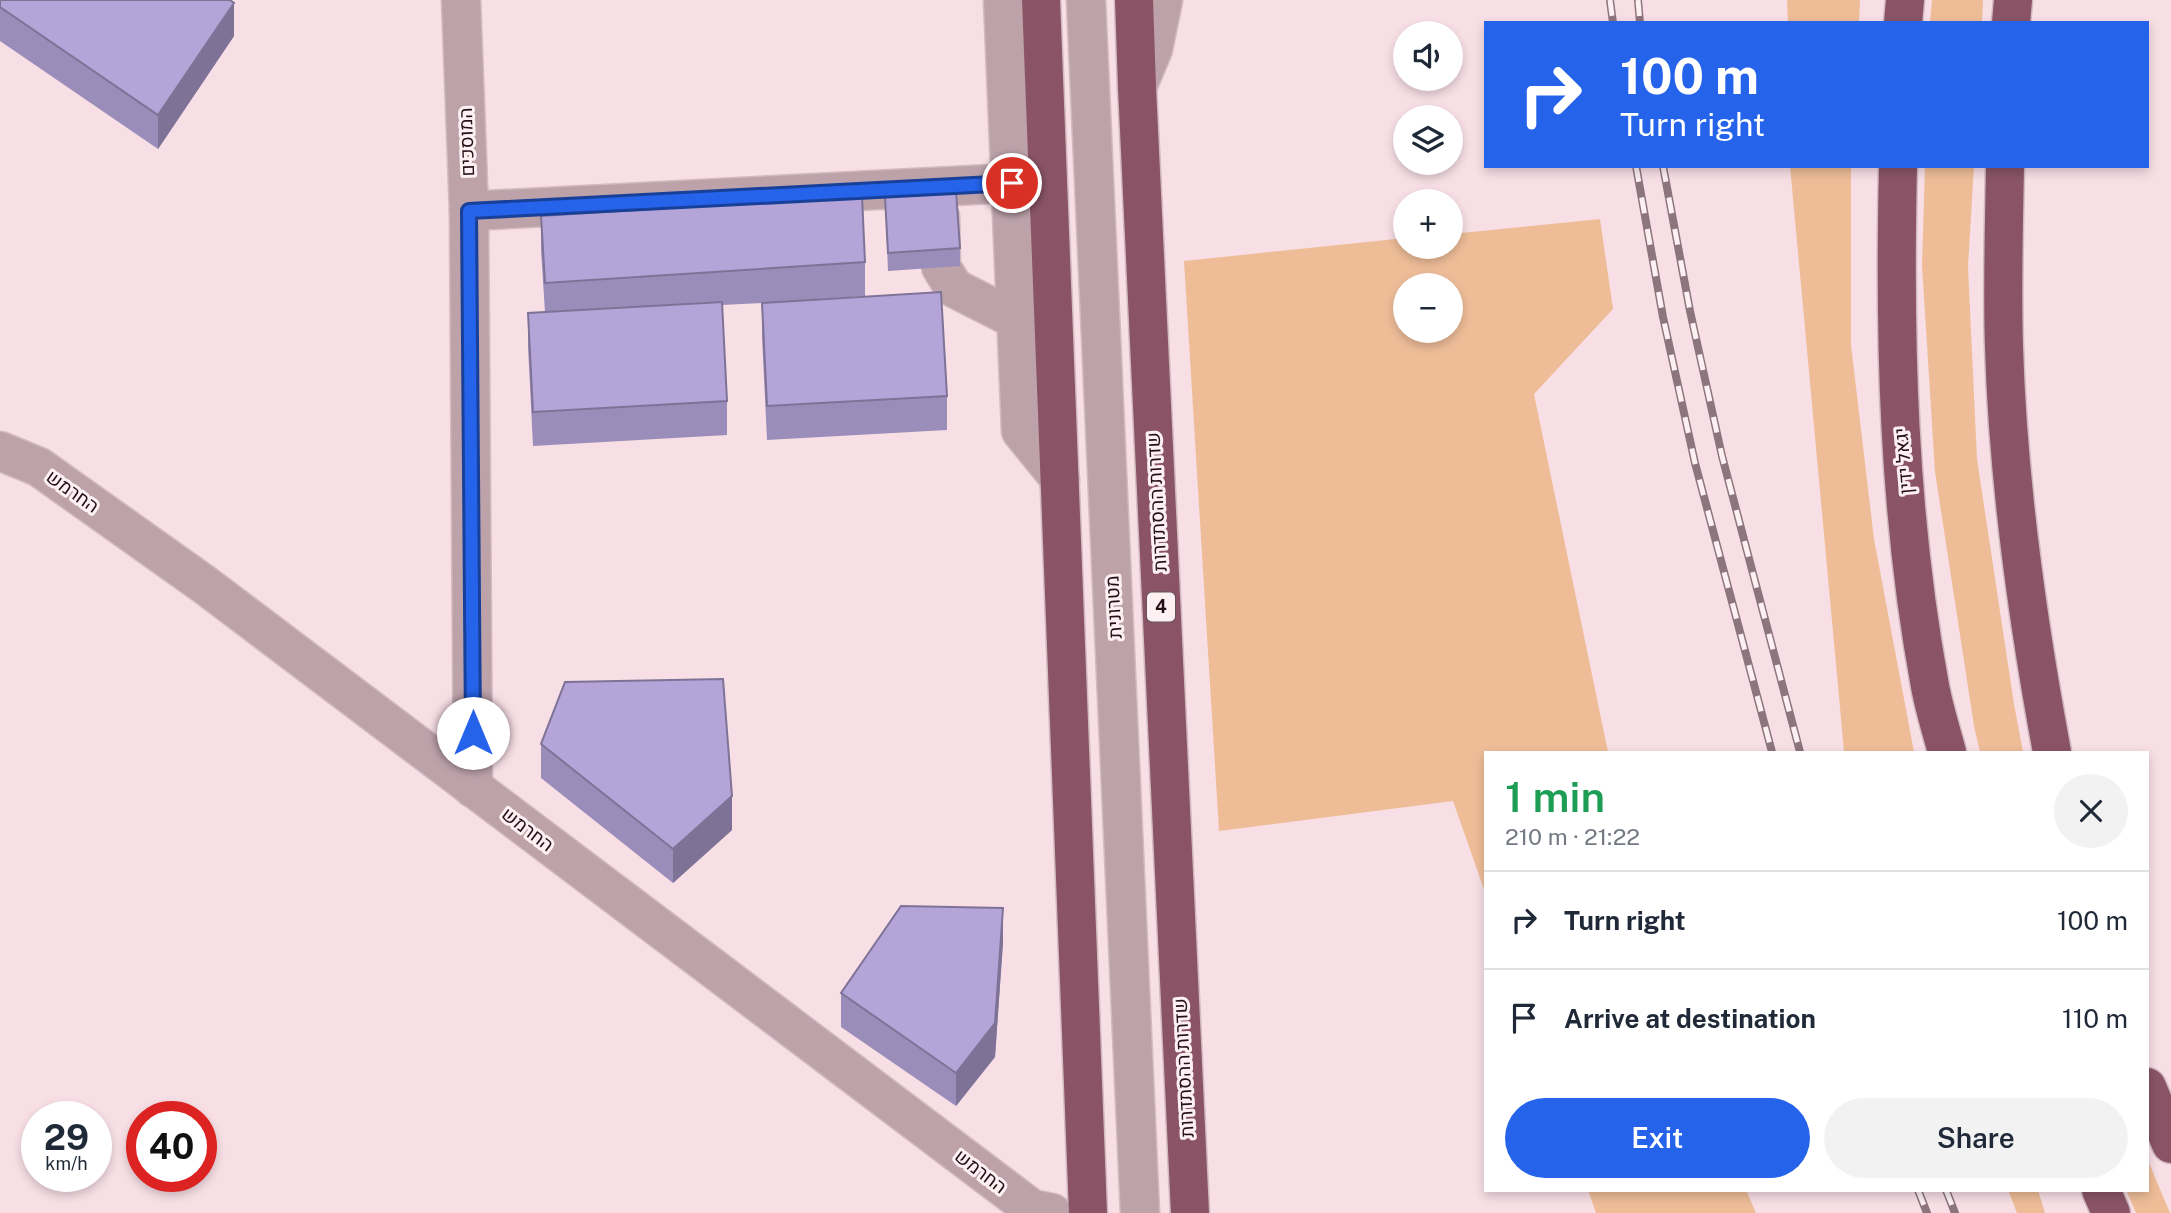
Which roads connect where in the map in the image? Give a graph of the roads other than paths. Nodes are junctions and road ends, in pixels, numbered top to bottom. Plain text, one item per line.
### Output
1 (461, 0) edge
2 (1003, 0) edge
3 (1086, 0) edge
4 (1134, 0) edge
5 (1163, 0) edge
6 (1905, 0) edge
7 (2013, 0) edge
8 (1042, 9) edge
9 (1903, 21) edge
10 (2011, 21) edge
11 (1006, 79) junction
12 (1137, 88) junction
13 (1898, 168) edge
14 (2005, 168) edge
15 (1012, 183) junction
16 (940, 186) junction
17 (469, 211) junction
18 (1017, 320) junction
19 (0, 451) edge
20 (1060, 479) junction
21 (1947, 751) edge
22 (2052, 751) edge
23 (473, 788) junction
24 (2149, 1092) edge
25 (2171, 1144) edge
26 (2102, 1192) edge
27 (1052, 1213) edge
28 (1088, 1213) edge
29 (1140, 1213) edge
30 (1190, 1213) edge
31 (2110, 1213) edge

1 - 17 street, המוסכים
2 - 11 street
3 - 29 street, מטרונית
4 - 12 highway, שדרות ההסתדרות / 4
5 - 12 street
6 - 9 highway
7 - 10 highway
8 - 11 street
8 - 20 highway
11 - 15 street
12 - 30 highway, שדרות ההסתדרות / 4
13 - 21 highway, יגאל ידין
14 - 22 highway
15 - 16 street
15 - 18 street
16 - 17 street
16 - 18 street
17 - 23 street, המוסכים
18 - 20 street
19 - 23 street, החרמש
20 - 28 highway
23 - 27 street, החרמש
24 - 25 highway
26 - 31 highway

